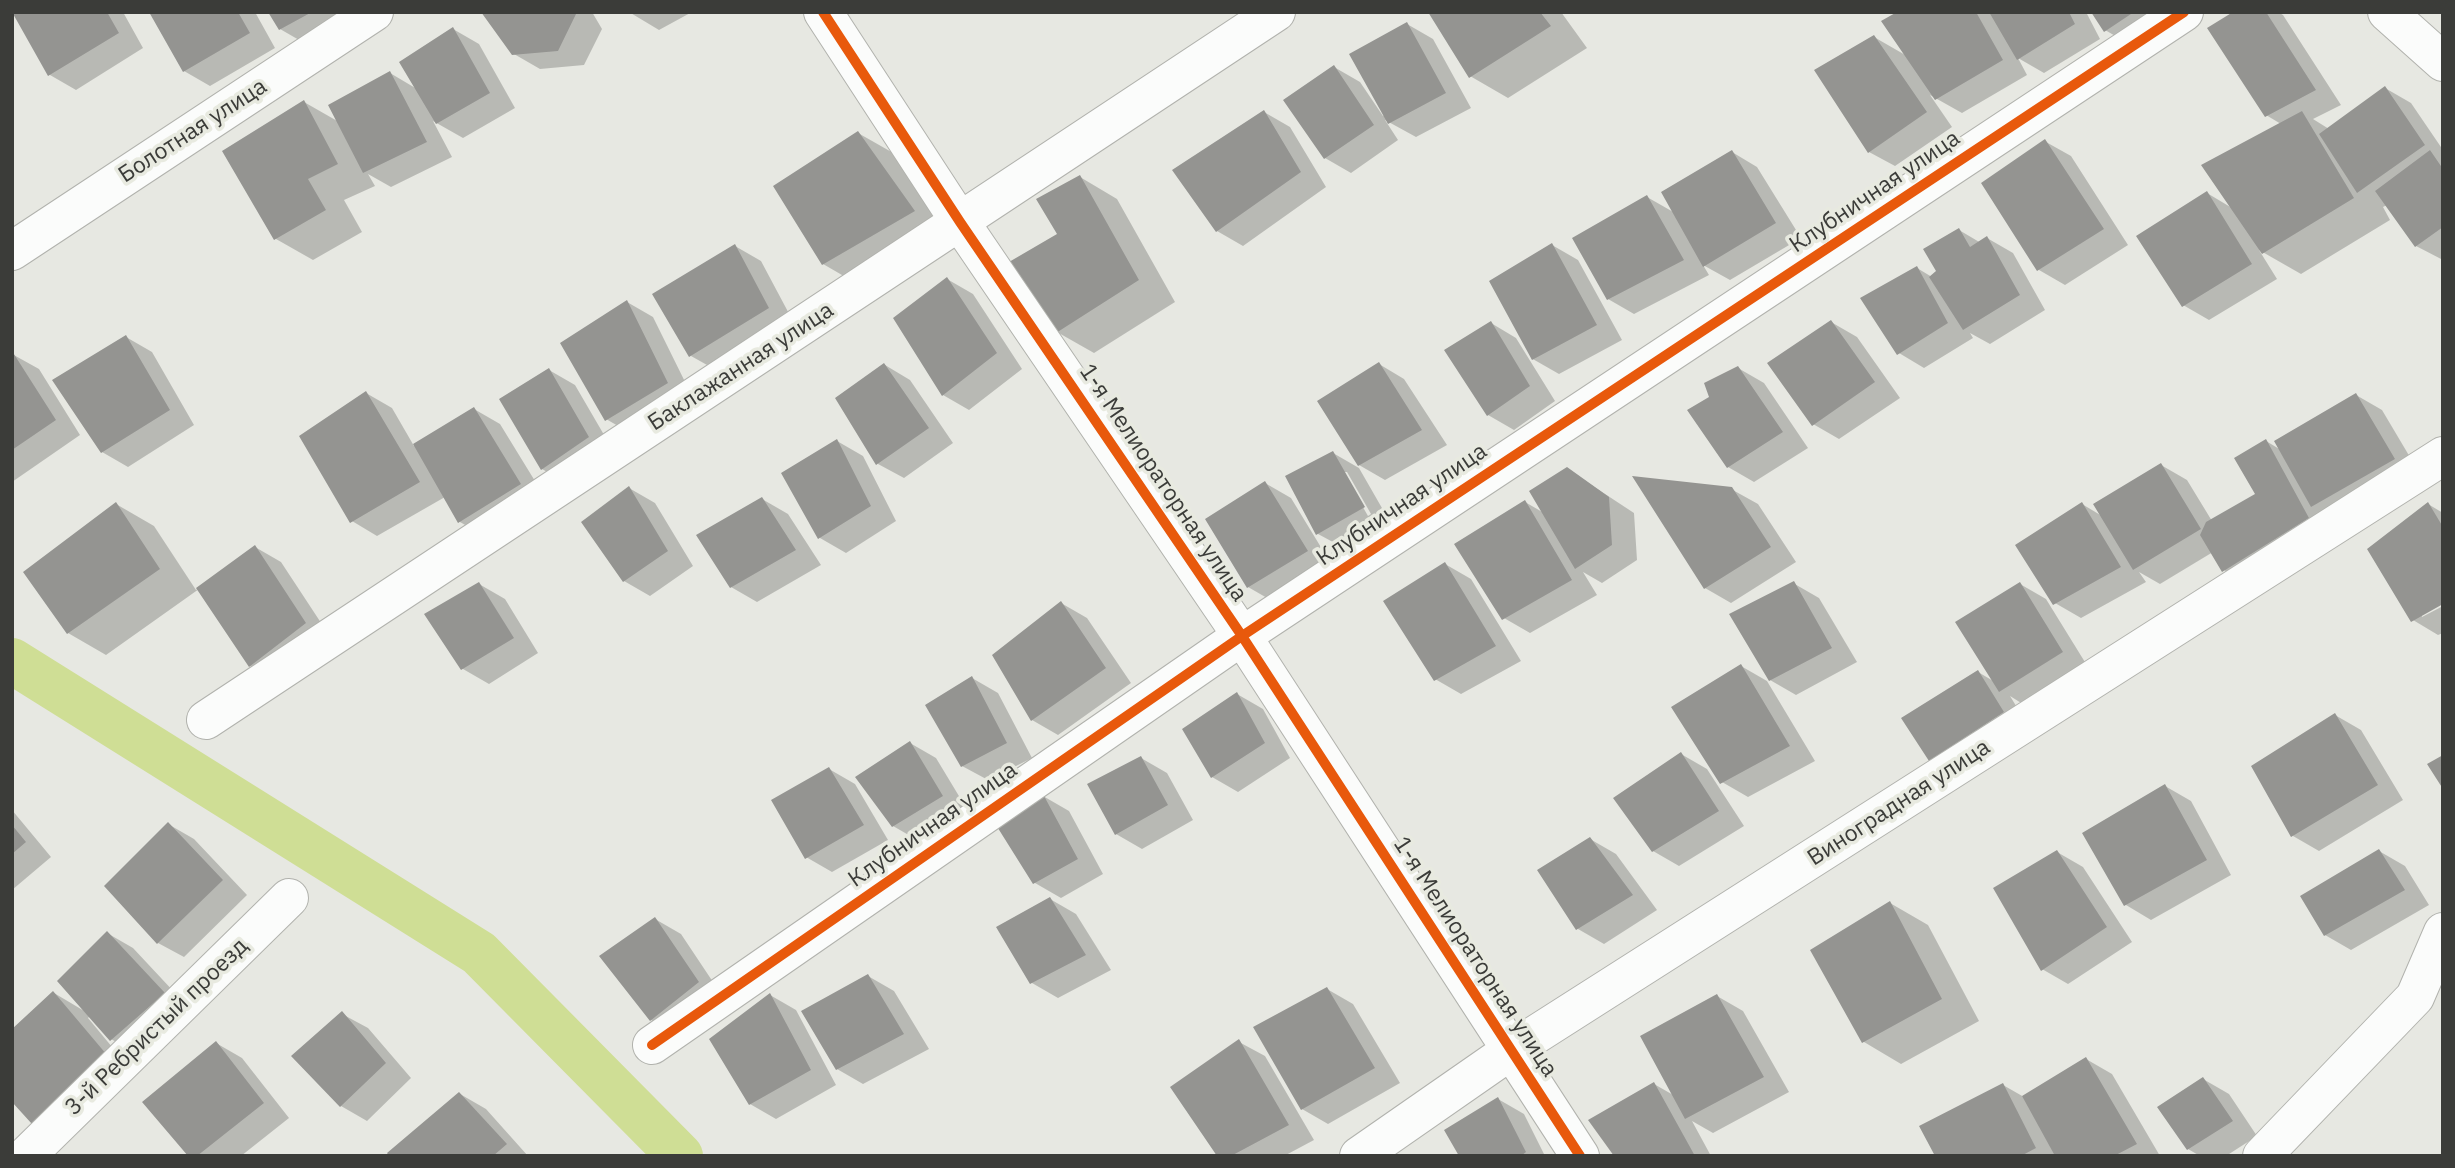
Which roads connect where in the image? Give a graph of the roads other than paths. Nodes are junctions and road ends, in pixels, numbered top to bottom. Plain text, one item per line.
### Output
1 (374, 12) edge
2 (823, 12) edge
3 (1276, 12) edge
4 (2184, 12) edge
5 (2387, 12) edge
6 (2443, 62) edge
7 (960, 222) junction
8 (12, 251) edge
9 (2443, 456) edge
10 (1242, 636) junction
11 (206, 720) dead end
12 (289, 898) dead end
13 (2443, 932) edge
14 (652, 1045) dead end
15 (1510, 1051) junction
16 (26, 1156) edge
17 (1359, 1156) edge
18 (1580, 1156) edge
19 (2262, 1156) edge

1 - 8 street, Болотная улица
2 - 7 street, 1-я Мелиораторная улица
3 - 7 street, Баклажанная улица
4 - 10 street, Клубничная улица
5 - 6 street
7 - 10 street, 1-я Мелиораторная улица
7 - 11 street, Баклажанная улица
9 - 15 street, Виноградная улица
10 - 14 street, Клубничная улица
10 - 15 street, 1-я Мелиораторная улица
12 - 16 street, 3-й Ребристый проезд
13 - 19 street
15 - 17 street, Виноградная улица
15 - 18 street, 1-я Мелиораторная улица

